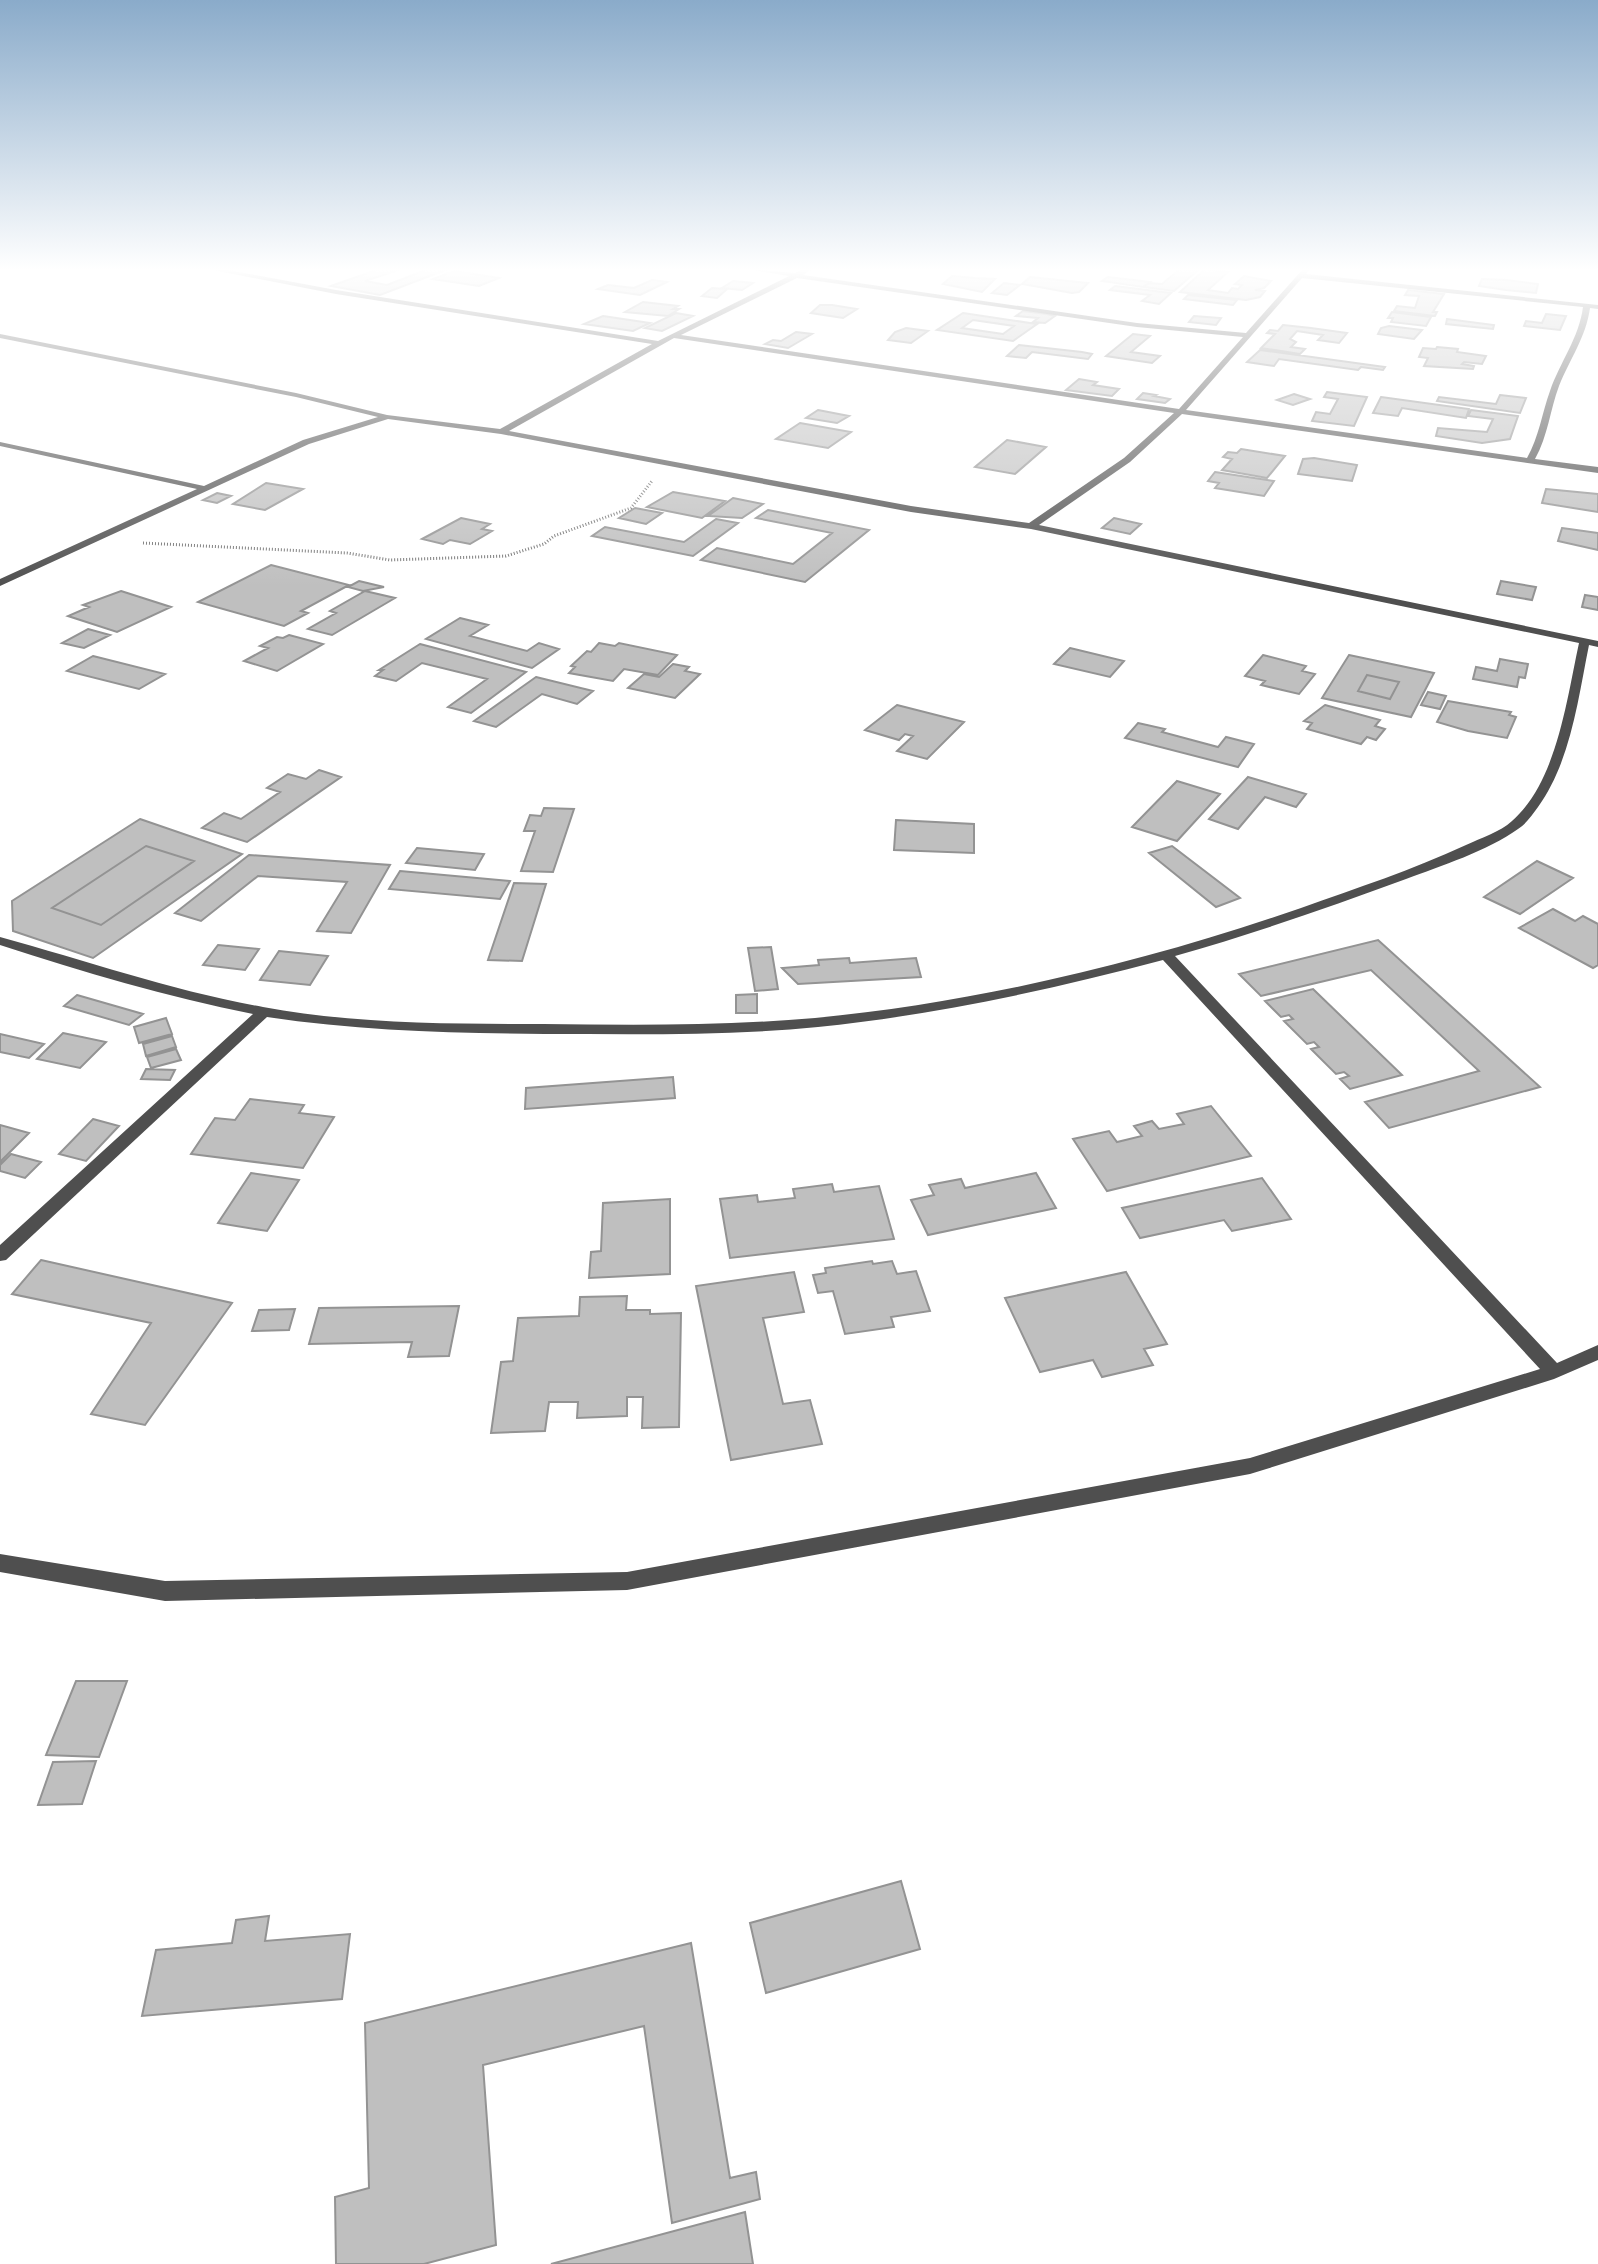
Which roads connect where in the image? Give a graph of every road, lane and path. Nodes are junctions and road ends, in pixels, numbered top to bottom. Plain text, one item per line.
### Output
1 (195, 375) edge
2 (603, 375) edge
3 (931, 375) edge
4 (1212, 375) edge
5 (1562, 375) edge
6 (1180, 412) junction
7 (388, 417) junction
8 (501, 432) junction
9 (0, 444) edge
10 (647, 459) junction
11 (1529, 461) junction
12 (1598, 470) edge
13 (208, 489) junction
14 (1031, 526) junction
15 (133, 543) dead end
16 (0, 583) edge
17 (1592, 643) edge
18 (0, 941) edge
19 (1167, 956) junction
20 (264, 1012) junction
21 (0, 1255) edge
22 (1598, 1352) edge
23 (1554, 1372) junction
24 (0, 1563) edge

1 - 7 street
2 - 8 street
3 - 6 street
4 - 6 street
5 - 11 street
6 - 11 street
6 - 14 street
7 - 8 street
7 - 13 street
8 - 10 street
9 - 13 street
10 - 14 street
10 - 15 path
11 - 12 street
13 - 16 street
14 - 17 street
17 - 19 street
18 - 20 street
19 - 20 street
19 - 23 street
20 - 21 street
22 - 23 street
23 - 24 street

